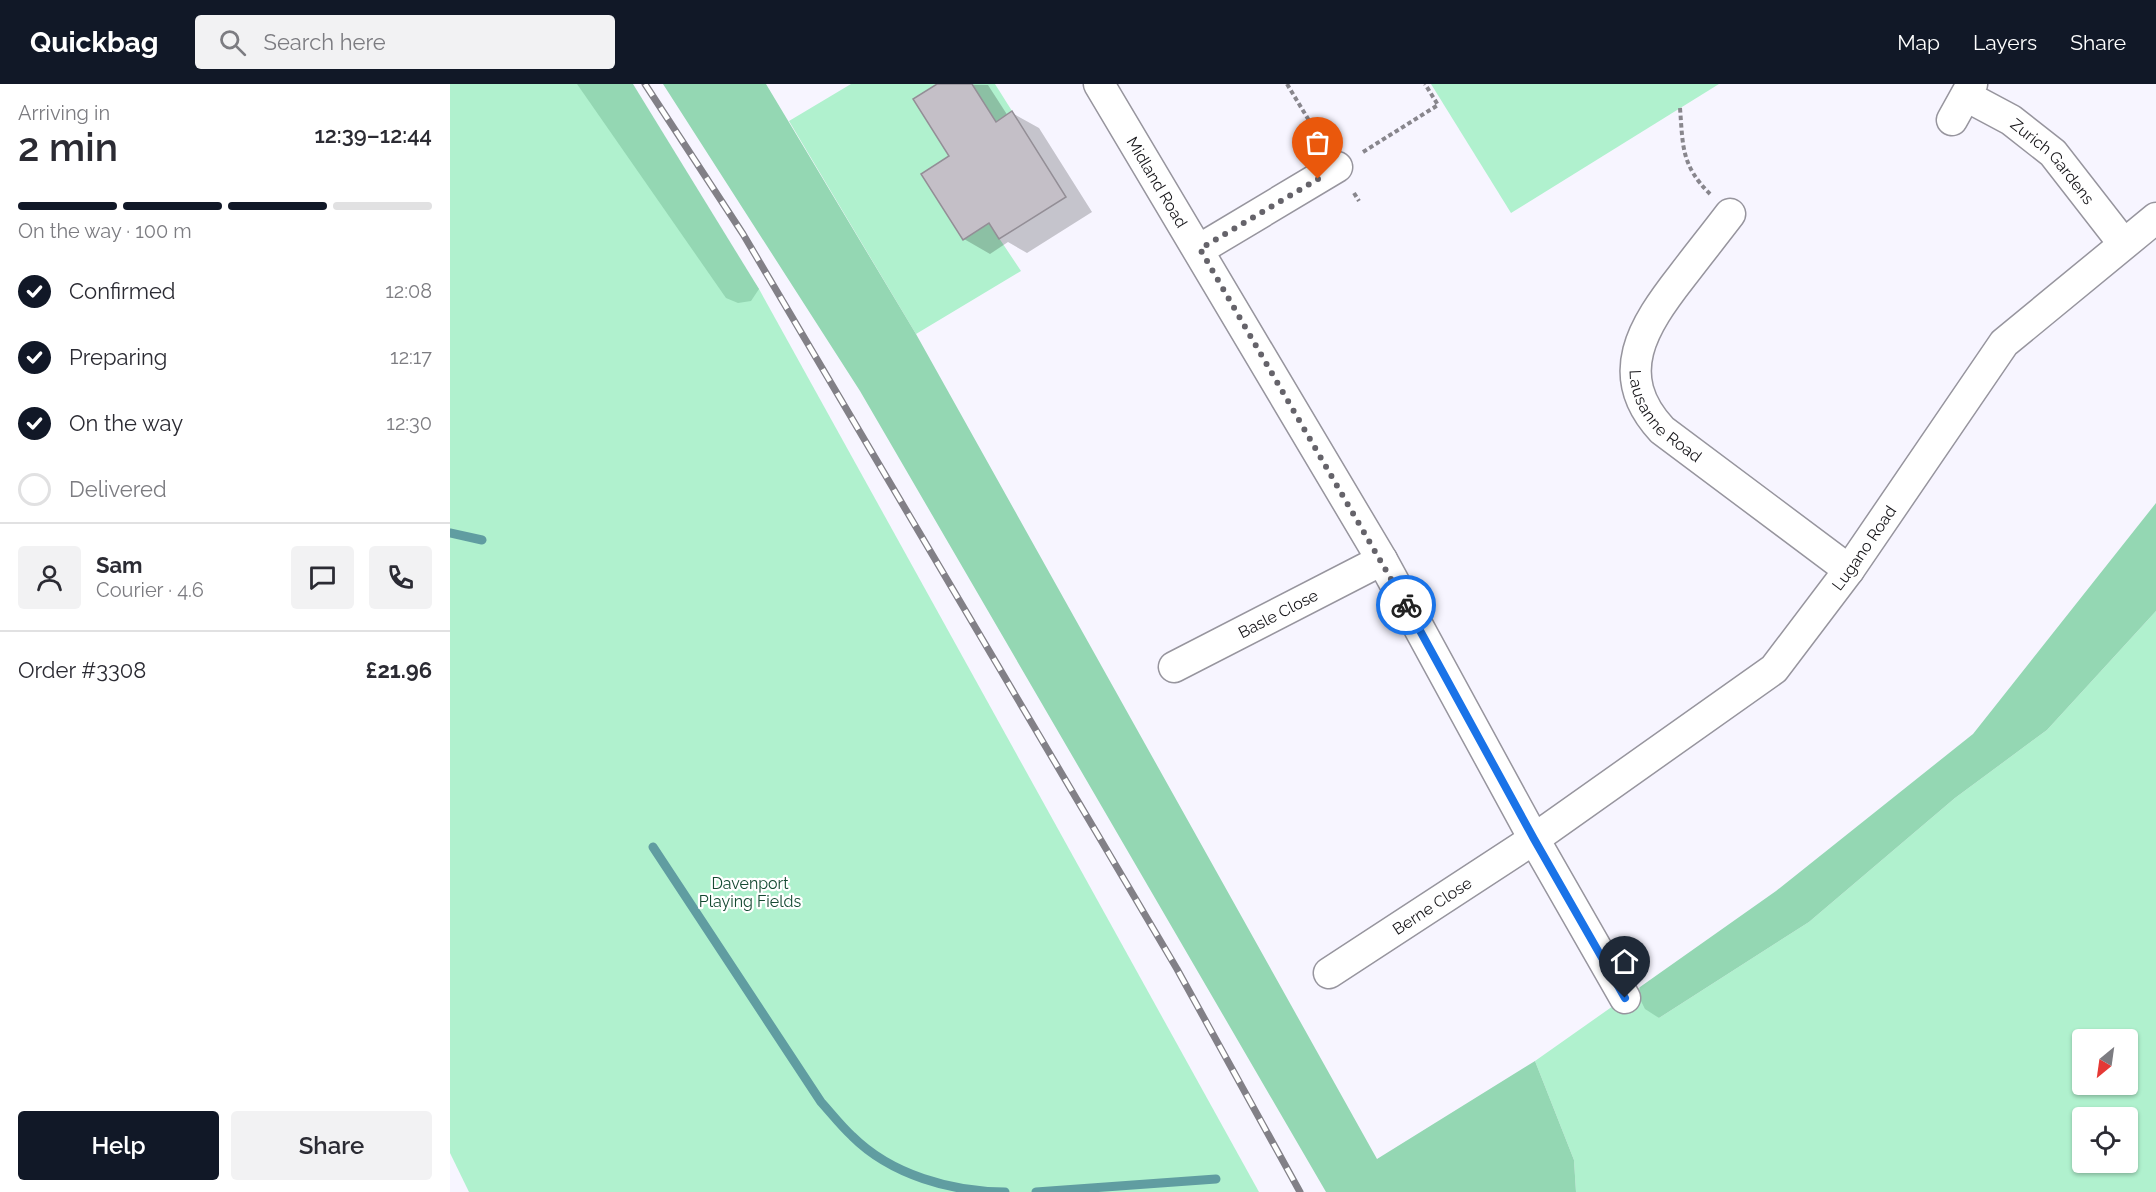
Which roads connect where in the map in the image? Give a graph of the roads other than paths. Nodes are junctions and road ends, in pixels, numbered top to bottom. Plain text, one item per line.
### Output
1 (1099, 84) edge
2 (1963, 100) edge
3 (1337, 167) road end
4 (1730, 214) road end
5 (2156, 218) edge
6 (2123, 243) junction
7 (1200, 249) junction
8 (1382, 560) junction
9 (1849, 570) junction
10 (1174, 667) dead end
11 (1534, 839) junction
12 (1329, 974) dead end
13 (1625, 998) dead end

1 - 7 street, Midland Road
2 - 6 street, Zurich Gardens
3 - 7 street
4 - 9 street, Lausanne Road
5 - 6 street, Lugano Road
6 - 9 street, Lugano Road
7 - 8 street, Midland Road
8 - 10 street, Basle Close
8 - 11 street, Midland Road
9 - 11 street, Lugano Road
11 - 12 street, Berne Close
11 - 13 street, Midland Road

